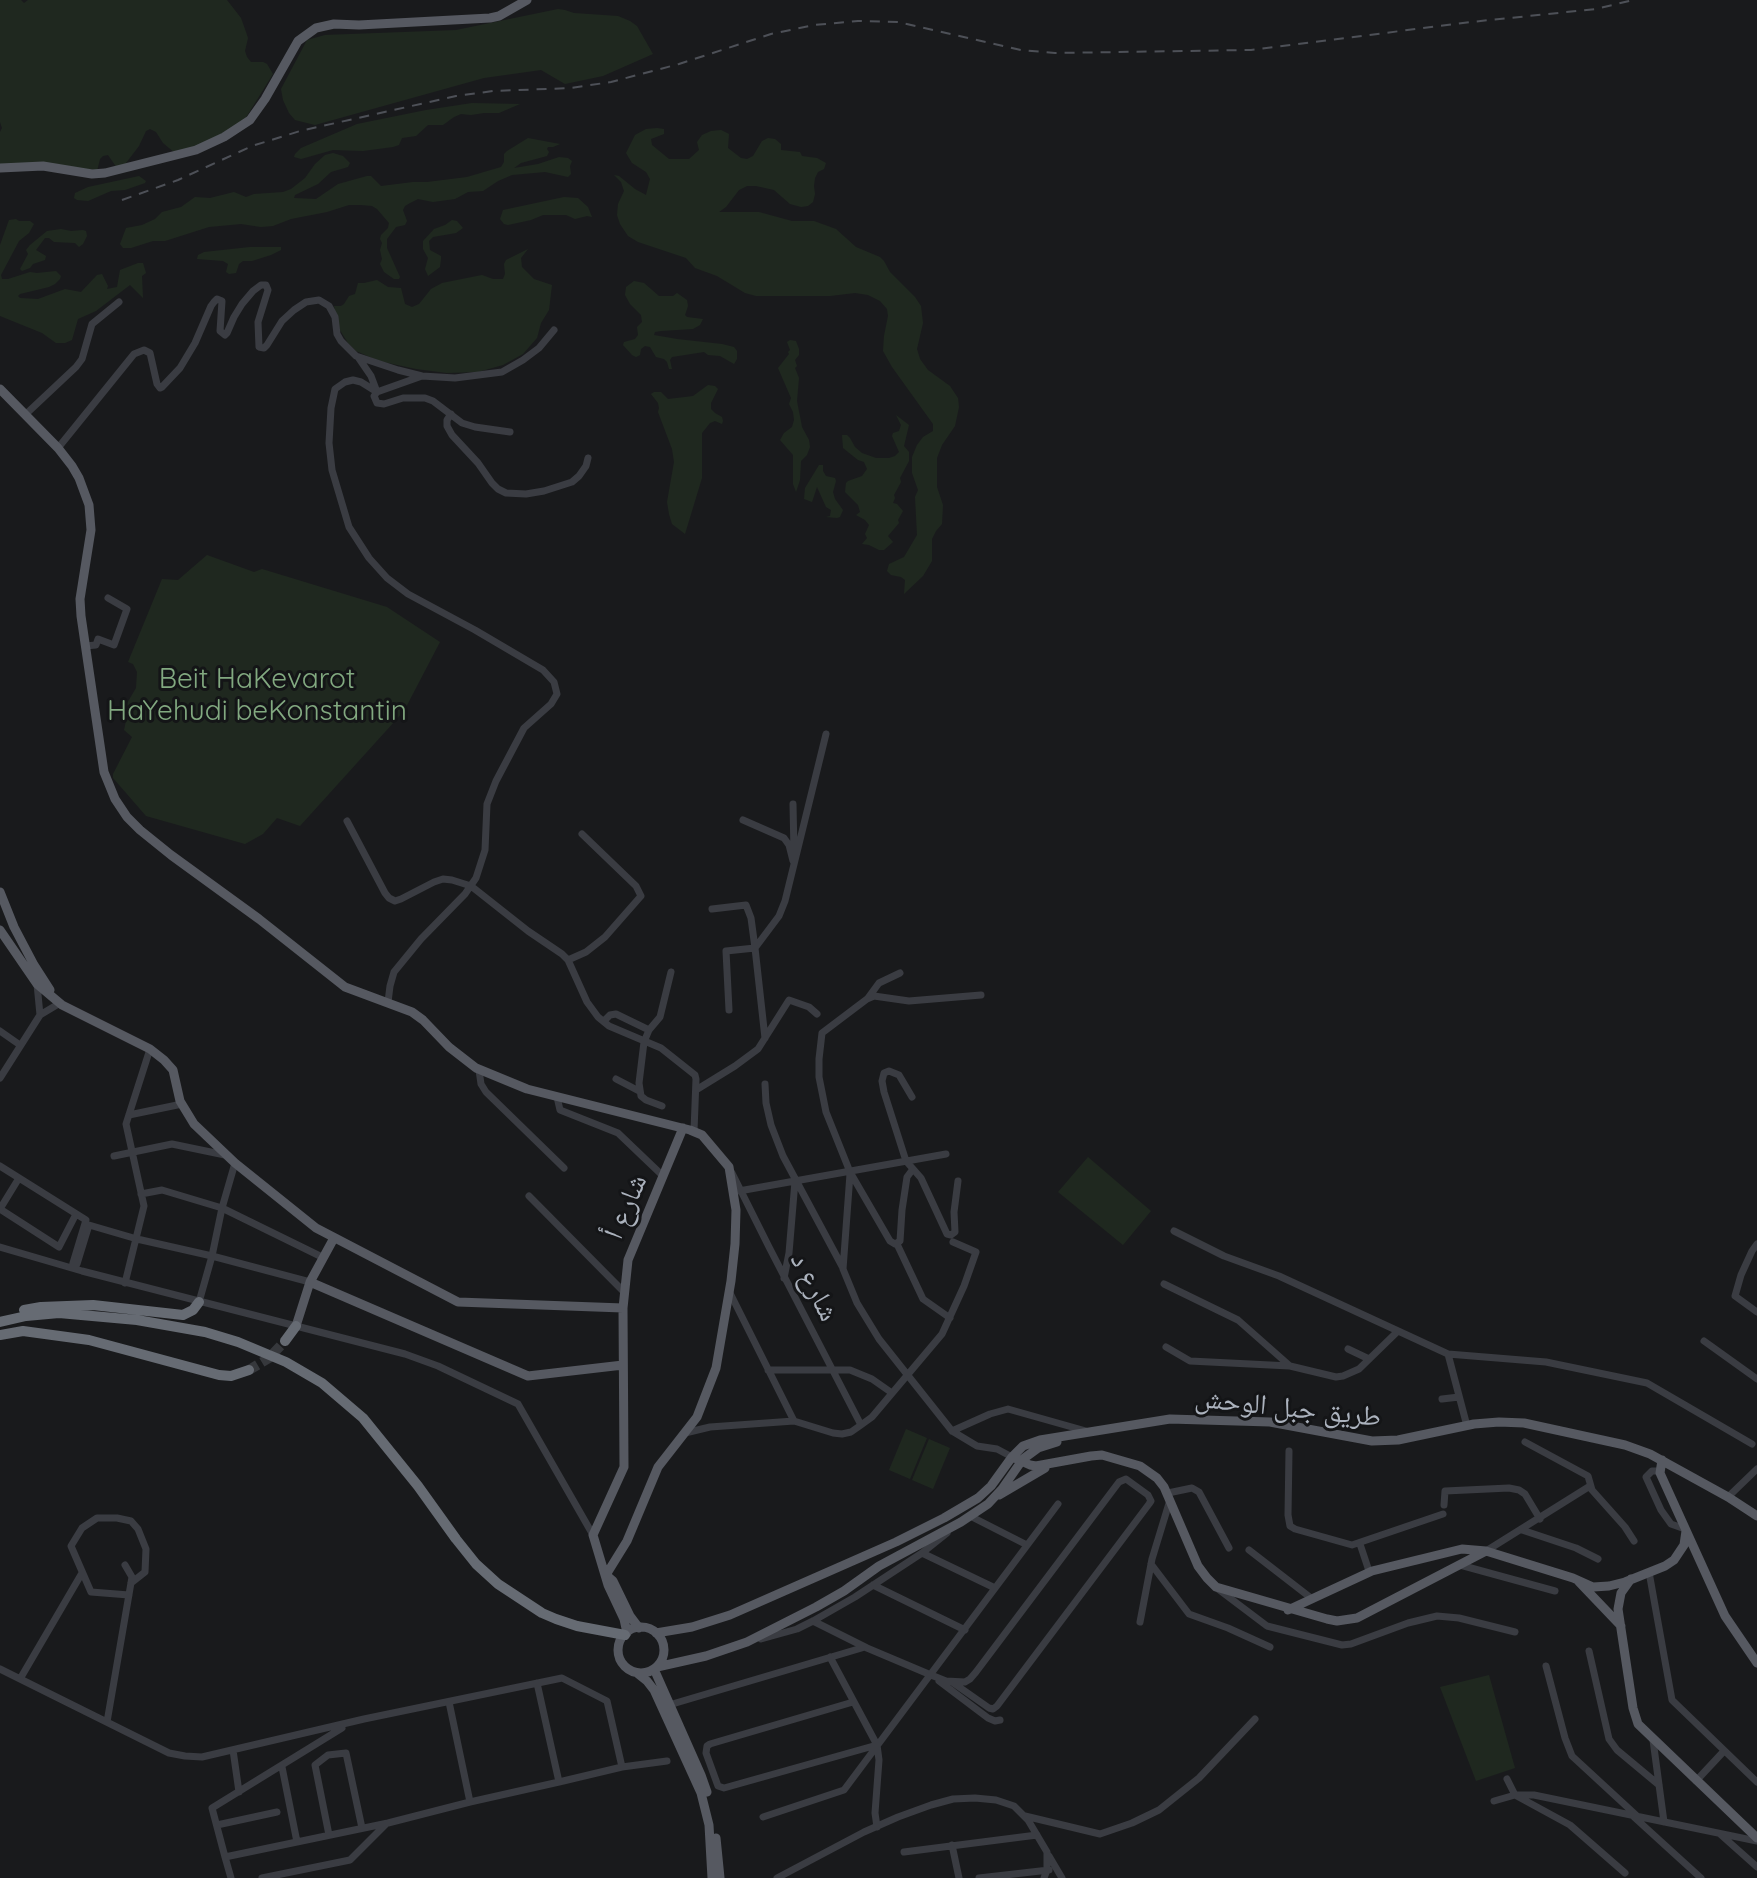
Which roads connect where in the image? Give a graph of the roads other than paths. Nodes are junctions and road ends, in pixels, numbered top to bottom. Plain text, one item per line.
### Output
1 (527, 0) edge
2 (0, 168) edge
3 (119, 302) dead end
4 (554, 330) dead end
5 (356, 356) junction
6 (422, 376) junction
7 (0, 389) edge
8 (377, 392) junction
9 (26, 414) junction
10 (451, 414) junction
11 (510, 432) dead end
12 (58, 448) junction
13 (588, 458) dead end
14 (108, 598) dead end
15 (85, 646) junction
16 (826, 734) dead end
17 (793, 804) dead end
18 (743, 820) dead end
19 (347, 821) dead end
20 (582, 834) dead end
21 (794, 863) junction
22 (471, 886) junction
23 (0, 892) edge
24 (4, 904) junction
25 (712, 909) dead end
26 (0, 919) edge
27 (0, 930) edge
28 (755, 948) junction
29 (568, 960) junction
30 (671, 972) dead end
31 (900, 973) dead end
32 (37, 984) junction
33 (981, 995) dead end
34 (867, 999) junction
35 (388, 1002) junction
36 (61, 1004) junction
37 (729, 1010) dead end
38 (817, 1014) dead end
39 (40, 1015) junction
40 (604, 1021) junction
41 (812, 1028) dead end
42 (649, 1030) junction
43 (0, 1031) edge
44 (822, 1033) junction
45 (765, 1038) junction
46 (644, 1042) junction
47 (20, 1045) junction
48 (150, 1049) junction
49 (479, 1070) junction
50 (0, 1078) edge
51 (616, 1079) dead end
52 (765, 1084) dead end
53 (696, 1090) junction
54 (639, 1091) junction
55 (557, 1097) junction
56 (912, 1097) dead end
57 (182, 1104) junction
58 (662, 1106) dead end
59 (129, 1115) junction
60 (683, 1128) junction
61 (694, 1131) junction
62 (132, 1151) junction
63 (946, 1154) dead end
64 (227, 1155) junction
65 (114, 1156) dead end
66 (906, 1161) junction
67 (235, 1163) junction
68 (0, 1166) edge
69 (564, 1168) dead end
70 (913, 1169) junction
71 (850, 1172) junction
72 (663, 1176) junction
73 (19, 1178) junction
74 (795, 1179) junction
75 (958, 1181) dead end
76 (738, 1191) junction
77 (141, 1194) junction
78 (529, 1196) dead end
79 (222, 1208) junction
80 (0, 1209) edge
81 (76, 1214) junction
82 (1174, 1231) dead end
83 (334, 1238) junction
84 (137, 1239) junction
85 (953, 1242) dead end
86 (897, 1244) junction
87 (1757, 1244) edge
88 (0, 1247) edge
89 (212, 1256) junction
90 (322, 1257) junction
91 (843, 1269) junction
92 (784, 1278) junction
93 (310, 1282) junction
94 (125, 1283) junction
95 (1164, 1284) dead end
96 (729, 1291) junction
97 (624, 1292) junction
98 (199, 1302) junction
99 (623, 1308) junction
100 (1757, 1312) edge
101 (950, 1318) junction
102 (0, 1320) edge
103 (296, 1326) junction
104 (1398, 1331) junction
105 (0, 1335) edge
106 (285, 1341) tunnel mouth
107 (1704, 1341) dead end
108 (1166, 1347) dead end
109 (1348, 1349) dead end
110 (1448, 1354) junction
111 (1369, 1359) junction
112 (623, 1365) junction
113 (1290, 1366) junction
114 (832, 1369) junction
115 (249, 1370) tunnel mouth
116 (768, 1370) junction
117 (907, 1376) junction
118 (1757, 1379) edge
119 (892, 1393) junction
120 (1459, 1397) junction
121 (1442, 1399) dead end
122 (794, 1421) junction
123 (861, 1425) junction
124 (1467, 1426) junction
125 (952, 1431) junction
126 (685, 1433) junction
127 (1092, 1433) junction
128 (1080, 1435) junction
129 (1525, 1442) dead end
130 (1752, 1444) dead end
131 (1034, 1450) junction
132 (1289, 1451) dead end
133 (1662, 1460) junction
134 (1013, 1463) junction
135 (1757, 1469) edge
136 (1034, 1470) junction
137 (1590, 1486) junction
138 (997, 1496) junction
139 (1169, 1496) junction
140 (1728, 1497) junction
141 (1058, 1504) dead end
142 (1757, 1516) edge
143 (966, 1519) junction
144 (1540, 1519) junction
145 (1522, 1530) junction
146 (1686, 1530) junction
147 (593, 1535) junction
148 (1634, 1541) dead end
149 (1360, 1544) junction
150 (1027, 1545) junction
151 (1229, 1548) dead end
152 (1249, 1550) dead end
153 (1486, 1551) junction
154 (922, 1553) junction
155 (1598, 1559) dead end
156 (1151, 1564) junction
157 (125, 1565) dead end
158 (1460, 1565) junction
159 (1369, 1571) junction
160 (1649, 1572) junction
161 (82, 1573) junction
162 (606, 1575) junction
163 (1631, 1579) junction
164 (1577, 1580) junction
165 (131, 1583) junction
166 (873, 1585) junction
167 (1216, 1587) junction
168 (995, 1588) junction
169 (1555, 1591) dead end
170 (129, 1595) junction
171 (1311, 1598) junction
172 (1288, 1610) junction
173 (813, 1621) junction
174 (1140, 1622) dead end
175 (1621, 1626) junction
176 (639, 1628) junction
177 (965, 1630) junction
178 (1515, 1632) dead end
179 (656, 1633) junction
180 (626, 1634) junction
181 (747, 1642) junction
182 (865, 1647) junction
183 (1270, 1647) dead end
184 (1589, 1651) dead end
185 (830, 1657) junction
186 (1757, 1663) edge
187 (1546, 1666) dead end
188 (656, 1668) junction
189 (0, 1669) edge
190 (637, 1673) junction
191 (931, 1675) junction
192 (20, 1679) junction
193 (952, 1682) junction
194 (537, 1683) junction
195 (449, 1702) junction
196 (853, 1702) junction
197 (669, 1705) junction
198 (1255, 1719) dead end
199 (1000, 1720) dead end
200 (107, 1722) junction
201 (350, 1723) junction
202 (1653, 1740) junction
203 (877, 1745) junction
204 (233, 1750) junction
205 (1724, 1751) junction
206 (1674, 1759) junction
207 (667, 1761) dead end
208 (282, 1767) junction
209 (622, 1767) junction
210 (1657, 1768) junction
211 (712, 1770) junction
212 (701, 1775) junction
213 (1507, 1779) dead end
214 (1696, 1781) junction
215 (559, 1782) junction
216 (1757, 1782) edge
217 (1659, 1785) junction
218 (239, 1792) junction
219 (1515, 1795) junction
220 (1494, 1801) dead end
221 (470, 1802) junction
222 (277, 1812) dead end
223 (1025, 1816) junction
224 (1635, 1816) junction
225 (763, 1817) dead end
226 (1664, 1822) junction
227 (388, 1823) junction
228 (217, 1825) junction
229 (877, 1827) junction
230 (362, 1828) junction
231 (1720, 1833) junction
232 (1037, 1834) junction
233 (329, 1835) junction
234 (1757, 1839) edge
235 (297, 1842) junction
236 (952, 1845) junction
237 (904, 1852) dead end
238 (225, 1857) junction
239 (1757, 1867) edge
240 (1625, 1873) dead end
241 (1046, 1874) edge
242 (1059, 1874) edge
243 (231, 1878) edge
244 (262, 1878) edge
245 (712, 1878) edge
246 (720, 1878) edge
247 (777, 1878) edge
248 (959, 1878) edge
249 (979, 1878) edge
250 (1701, 1878) edge

1 - 2 main road
3 - 9 street
4 - 6 street
5 - 6 street
5 - 8 street
5 - 12 street
6 - 8 street
7 - 9 main road
8 - 10 street
8 - 22 street
9 - 12 main road
10 - 11 street
10 - 13 street
12 - 15 main road
14 - 15 street
15 - 35 main road
16 - 21 street
17 - 21 street
18 - 21 street
19 - 22 street
20 - 29 street
21 - 28 street
22 - 29 street
22 - 35 street
23 - 24 main road
24 - 26 main road
24 - 36 main road
25 - 28 street
27 - 32 main road
28 - 37 street
28 - 45 street
29 - 40 street
30 - 42 street
31 - 34 street
32 - 36 main road
32 - 39 street
33 - 34 street
34 - 44 street
35 - 49 main road
36 - 39 street
36 - 48 main road
38 - 45 street
39 - 47 street
40 - 42 street
40 - 46 street
41 - 44 street
42 - 46 street
43 - 47 street
44 - 71 street
45 - 53 street
46 - 53 street
46 - 54 street
47 - 50 street
48 - 57 main road
48 - 59 street
49 - 55 main road
49 - 69 street
51 - 54 street
52 - 74 street
53 - 61 street
54 - 58 street
55 - 60 main road
55 - 72 street
56 - 66 street
57 - 59 street
57 - 64 main road
59 - 62 street
60 - 61 main road
60 - 72 main road, شارع أ
61 - 76 main road
62 - 64 street
62 - 65 street
62 - 77 street
63 - 66 street
64 - 67 main road
66 - 70 street
66 - 71 street
67 - 79 street
67 - 83 main road
68 - 73 street
70 - 75 street
70 - 86 street
71 - 74 street
71 - 86 street
71 - 91 street
72 - 97 main road, شارع أ
73 - 80 street
73 - 81 street
74 - 76 street
74 - 91 street
74 - 92 street
76 - 92 street, شارع د
76 - 96 main road
77 - 79 street
77 - 84 street
78 - 97 street
79 - 89 street
79 - 90 street
80 - 81 street
81 - 84 street
82 - 104 street
83 - 90 main road
83 - 99 main road
84 - 89 street
84 - 94 street
85 - 101 street
86 - 101 street
87 - 100 street
88 - 94 street
89 - 93 street
89 - 98 street
90 - 93 main road
91 - 117 street
92 - 114 street, شارع د
93 - 103 main road
93 - 112 main road
94 - 98 street
95 - 113 street
96 - 116 street
96 - 126 main road
97 - 99 main road, شارع أ
98 - 102 highway
98 - 103 street
99 - 112 main road, شارع أ
101 - 117 street
102 - 180 highway
103 - 106 highway
103 - 147 street
104 - 110 street
104 - 111 street
105 - 115 highway
107 - 118 street
108 - 113 street
109 - 111 street
110 - 120 street
110 - 130 street
111 - 113 street
112 - 147 main road, شارع أ
114 - 116 street
114 - 119 street
114 - 123 street, شارع د
116 - 122 street
117 - 119 street
117 - 125 street
119 - 123 street
120 - 121 street
120 - 124 street
122 - 123 street
122 - 126 street
124 - 127 main road, طريق جبل الوحش
124 - 133 main road, طريق جبل الوحش
125 - 127 street
125 - 134 street
126 - 162 main road
127 - 128 main road, طريق جبل الوحش
128 - 131 main road
128 - 134 main road, طريق جبل الوحش
129 - 137 street
131 - 134 main road
131 - 136 main road
132 - 149 street
133 - 140 main road, طريق جبل الوحش
133 - 146 main road
134 - 136 main road
134 - 138 main road
134 - 179 main road, طريق جبل الوحش
135 - 140 street
136 - 138 main road
136 - 139 main road
137 - 144 street
137 - 148 street
138 - 143 main road
139 - 151 street
139 - 156 street
139 - 167 main road
140 - 142 main road, طريق جبل الوحش
141 - 150 street
143 - 150 street
143 - 154 street
143 - 181 main road
144 - 145 street
144 - 149 street
145 - 153 street
145 - 155 street
146 - 160 main road
146 - 186 main road
147 - 162 main road
149 - 159 street
150 - 168 street
152 - 171 street
153 - 158 main road
153 - 159 main road
153 - 164 main road
154 - 166 street
154 - 168 street
156 - 174 street
156 - 183 street
157 - 165 street
158 - 169 street
158 - 172 main road
159 - 171 main road
160 - 163 main road
160 - 205 street
161 - 165 street
161 - 170 street
161 - 192 street
162 - 176 main road
162 - 180 main road
163 - 164 main road
163 - 175 main road
164 - 175 main road
165 - 170 street
166 - 173 street
166 - 177 street
167 - 172 main road
167 - 178 street
168 - 177 street
170 - 200 street
171 - 172 main road
173 - 181 street
173 - 182 street
175 - 202 main road
176 - 179 main road
176 - 180 main road
177 - 191 street
179 - 188 main road
180 - 190 main road
181 - 188 main road
182 - 185 street
182 - 191 street
184 - 217 street
185 - 196 street
185 - 197 street
187 - 224 street
188 - 190 main road
188 - 197 main road
189 - 192 street
190 - 245 main road
191 - 193 street
191 - 199 street
191 - 203 street
192 - 200 street
193 - 193 street
194 - 195 street
194 - 209 street
194 - 215 street
195 - 201 street
195 - 221 street
196 - 203 street
196 - 211 street
197 - 212 main road
198 - 223 street
200 - 204 street
201 - 204 street
201 - 208 street
202 - 206 main road
202 - 210 street
203 - 211 street
203 - 225 street
203 - 229 street
204 - 218 street
205 - 214 street
205 - 216 street
206 - 210 street
206 - 214 main road
207 - 209 street
208 - 218 street
208 - 235 street
209 - 215 street
210 - 217 street
211 - 212 street
212 - 246 main road
213 - 219 street
214 - 234 main road
215 - 221 street
217 - 226 street
218 - 228 street
219 - 220 street
219 - 224 street
219 - 240 street
221 - 227 street
222 - 228 street
223 - 229 street
223 - 232 street
224 - 226 street
224 - 250 street
226 - 231 street
227 - 230 street
227 - 244 street
228 - 238 street
229 - 247 street
230 - 233 street
230 - 233 street
231 - 234 street
231 - 239 street
232 - 236 street
232 - 241 street
232 - 242 street
233 - 235 street
235 - 238 street
236 - 237 street
236 - 248 street
238 - 243 street
241 - 242 street
241 - 249 street

